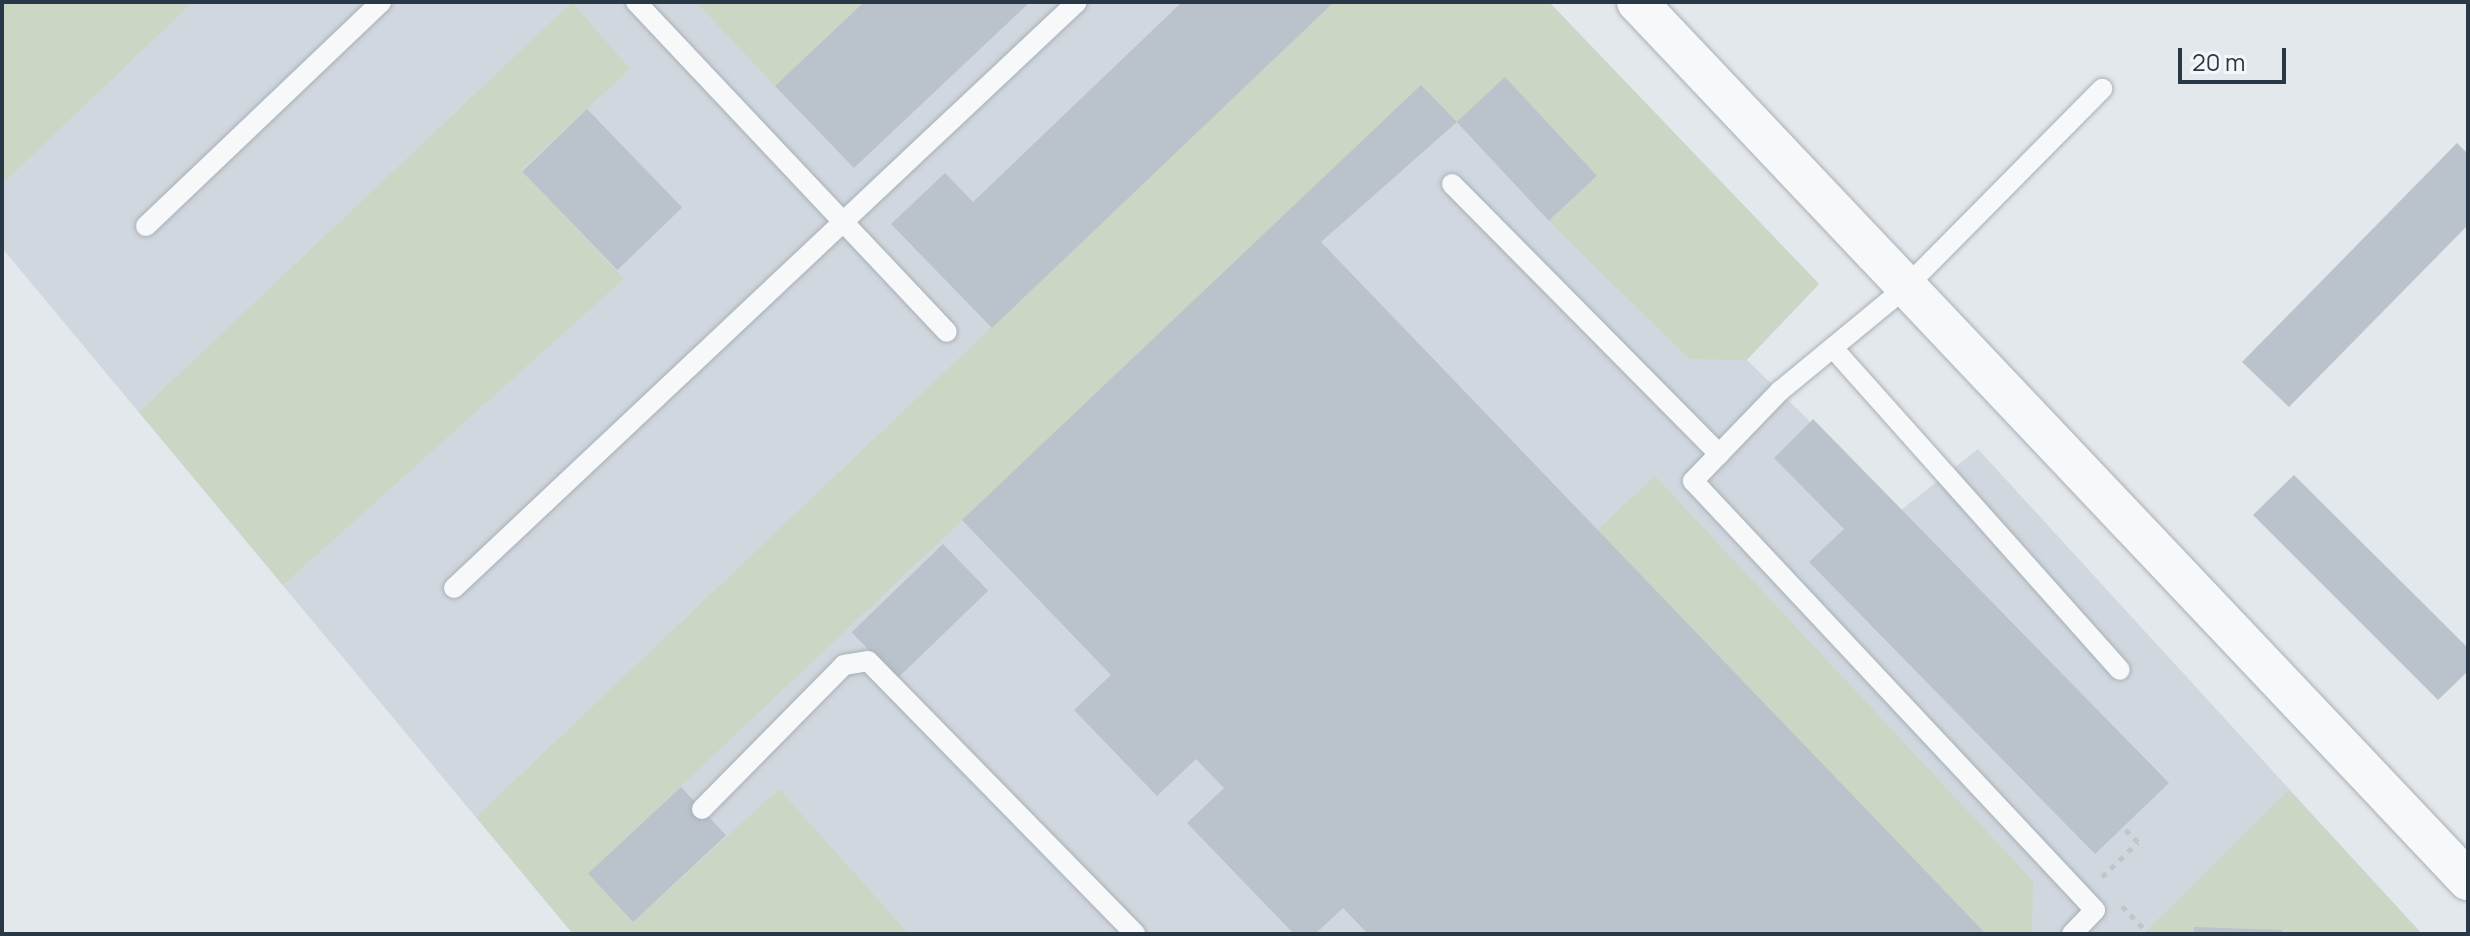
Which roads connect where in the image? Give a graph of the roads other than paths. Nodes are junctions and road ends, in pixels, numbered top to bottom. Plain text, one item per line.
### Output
1 (381, 2) edge
2 (636, 2) edge
3 (1077, 2) edge
4 (1637, 2) edge
5 (2102, 89) dead end
6 (1452, 184) dead end
7 (842, 221) junction
8 (146, 226) dead end
9 (1906, 287) junction
10 (947, 332) dead end
11 (1833, 348) junction
12 (1719, 454) junction
13 (454, 588) dead end
14 (2120, 670) dead end
15 (702, 809) dead end
16 (2468, 880) edge
17 (1135, 934) edge
18 (2072, 934) edge

1 - 8 lane
2 - 7 lane
3 - 7 lane
4 - 9 street
5 - 9 lane
6 - 12 lane
7 - 10 lane
7 - 13 lane
9 - 11 lane
9 - 16 street
11 - 12 lane
11 - 14 lane
12 - 18 lane
15 - 17 lane

